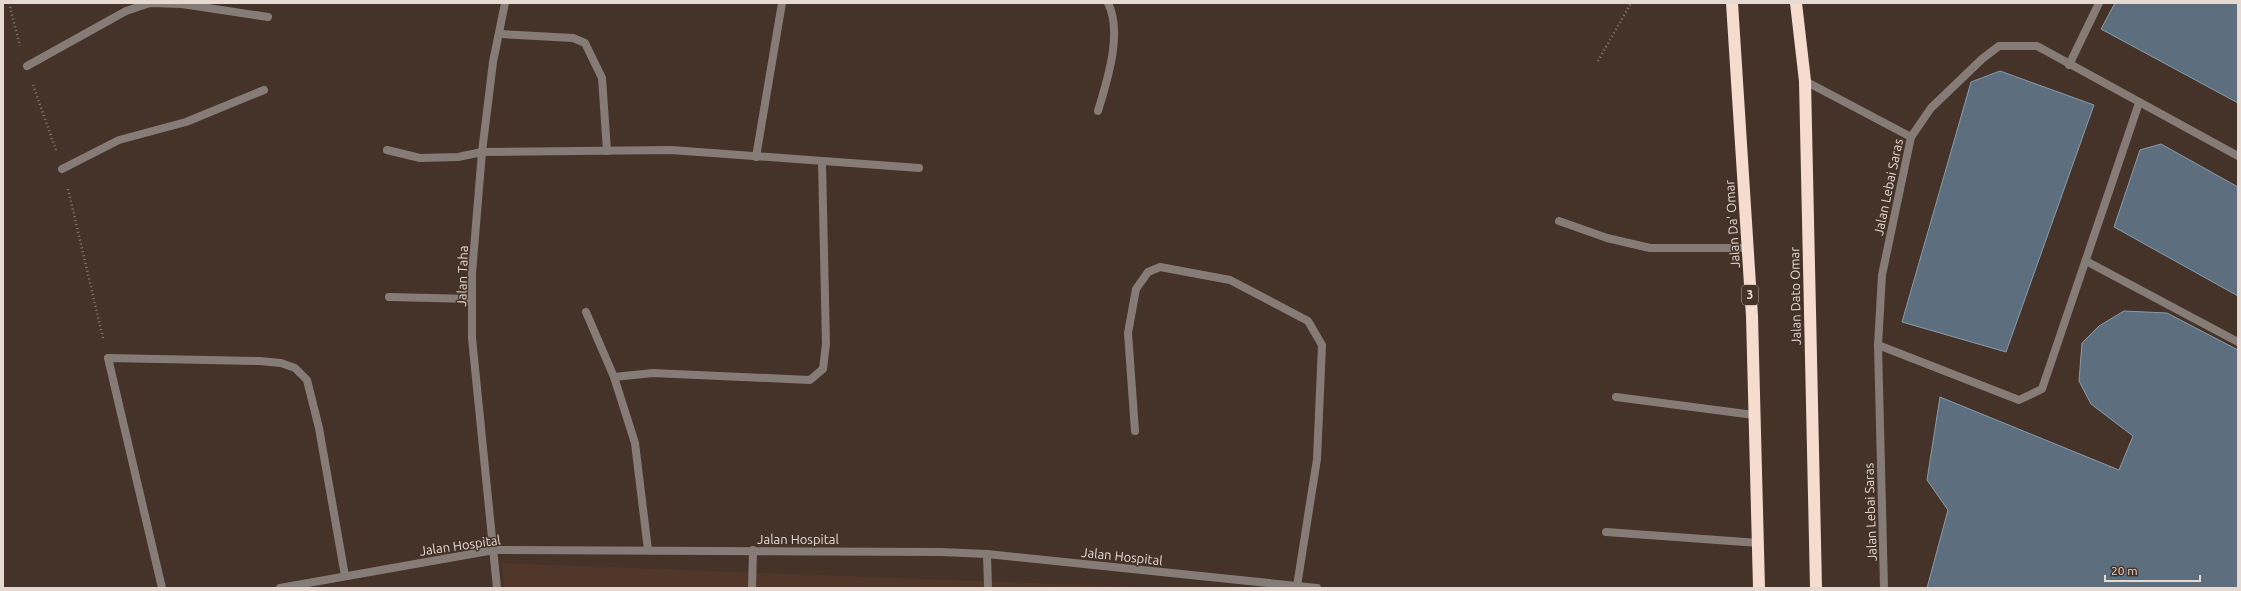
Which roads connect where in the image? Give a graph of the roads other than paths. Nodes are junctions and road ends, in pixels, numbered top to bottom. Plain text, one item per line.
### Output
1 (505, 3) edge
2 (782, 3) edge
3 (1108, 3) edge
4 (1732, 3) edge
5 (1796, 3) edge
6 (2099, 3) edge
7 (268, 17) dead end
8 (499, 34) junction
9 (2069, 65) junction
10 (27, 66) dead end
11 (1805, 81) junction
12 (264, 90) dead end
13 (2139, 103) junction
14 (1098, 111) dead end
15 (1911, 137) junction
16 (387, 150) dead end
17 (607, 151) junction
18 (482, 152) junction
19 (2238, 156) edge
20 (756, 157) junction
21 (822, 162) junction
22 (919, 168) dead end
23 (62, 169) dead end
24 (1559, 221) dead end
25 (1747, 248) junction
26 (2086, 261) junction
27 (390, 297) dead end
28 (472, 299) junction
29 (586, 312) dead end
30 (2238, 342) edge
31 (1878, 345) junction
32 (614, 377) junction
33 (1616, 397) dead end
34 (1754, 415) junction
35 (1135, 431) dead end
36 (1606, 532) dead end
37 (1759, 543) junction
38 (494, 550) junction
39 (648, 550) junction
40 (753, 550) junction
41 (987, 554) junction
42 (345, 576) junction
43 (1297, 586) junction
44 (162, 588) edge
45 (280, 588) edge
46 (497, 588) edge
47 (752, 588) edge
48 (988, 588) edge
49 (1317, 588) edge
50 (1759, 588) edge
51 (1816, 588) edge
52 (1884, 588) edge

1 - 8 street, Jalan Taha
2 - 20 street
3 - 14 street
4 - 25 highway, Jalan Da' Omar / 3
5 - 11 highway, Jalan Dato Omar
6 - 9 street
7 - 10 street
8 - 17 street
8 - 18 street, Jalan Taha
9 - 13 street, Jalan Lebai Saras
9 - 15 street, Jalan Lebai Saras
11 - 15 street
11 - 51 highway, Jalan Dato Omar
12 - 23 street
13 - 19 street, Jalan Lebai Saras
13 - 26 street
15 - 31 street, Jalan Lebai Saras
16 - 18 street
17 - 18 street
17 - 20 street
18 - 28 street, Jalan Taha
20 - 21 street
21 - 22 street
21 - 32 street
24 - 25 street
25 - 34 highway, Jalan Da' Omar / 3
26 - 30 street
26 - 31 street
27 - 28 street
28 - 38 street, Jalan Taha
29 - 32 street
31 - 52 street, Jalan Lebai Saras
32 - 39 street
33 - 34 street
34 - 37 highway, Jalan Da' Omar / 3
35 - 43 street
36 - 37 street
37 - 50 highway, Jalan Da' Omar / 3
38 - 39 street, Jalan Hospital
38 - 42 street, Jalan Hospital
38 - 46 street, Jalan Taha
39 - 40 street, Jalan Hospital
40 - 41 street, Jalan Hospital
40 - 47 street
41 - 43 street, Jalan Hospital
41 - 48 street
42 - 44 street
42 - 45 street, Jalan Hospital
43 - 49 street, Jalan Hospital

